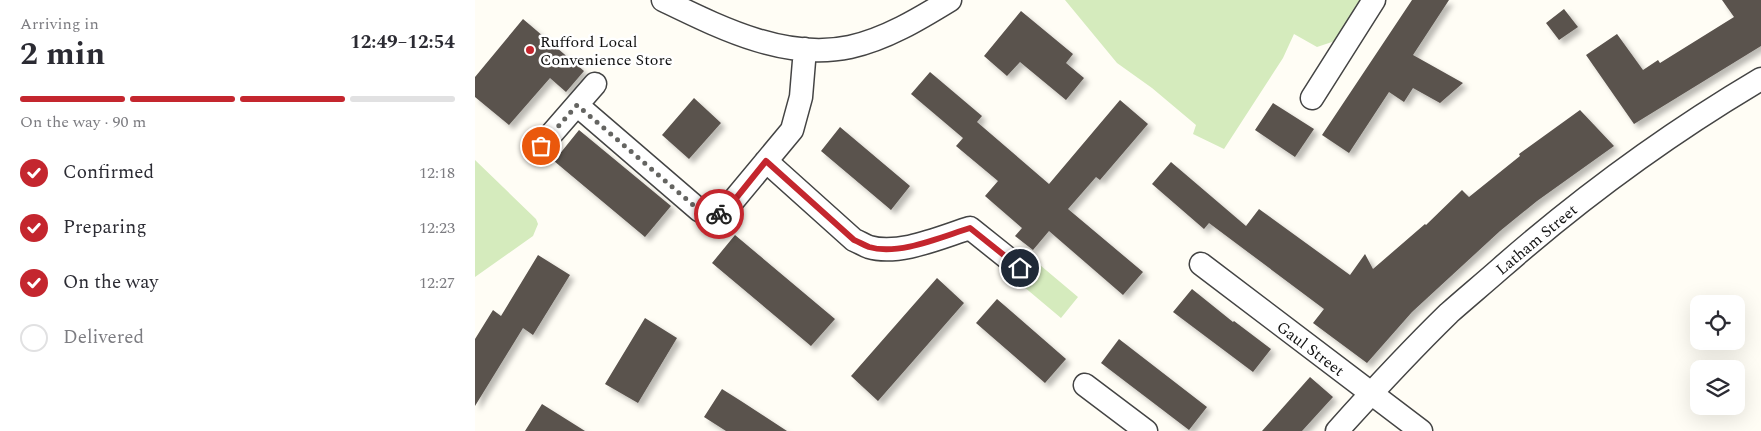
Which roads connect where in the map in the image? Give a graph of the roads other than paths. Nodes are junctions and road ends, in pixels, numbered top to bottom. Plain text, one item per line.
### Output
1 (663, 0) edge
2 (950, 0) edge
3 (1374, 0) edge
4 (805, 49) junction
5 (1761, 79) edge
6 (595, 84) dead end
7 (1312, 98) dead end
8 (577, 105) junction
9 (541, 146) dead end
10 (766, 161) junction
11 (1201, 264) dead end
12 (1020, 268) dead end
13 (1085, 385) dead end
14 (1371, 393) junction
15 (1147, 431) edge
16 (1337, 431) edge
17 (1421, 431) edge

1 - 4 street
2 - 4 street
3 - 7 street
4 - 10 street
5 - 14 street, Latham Street
6 - 8 street
8 - 9 street
8 - 10 street
10 - 12 street
11 - 14 street, Gaul Street
13 - 15 street
14 - 16 street, Latham Street
14 - 17 street, Gaul Street

